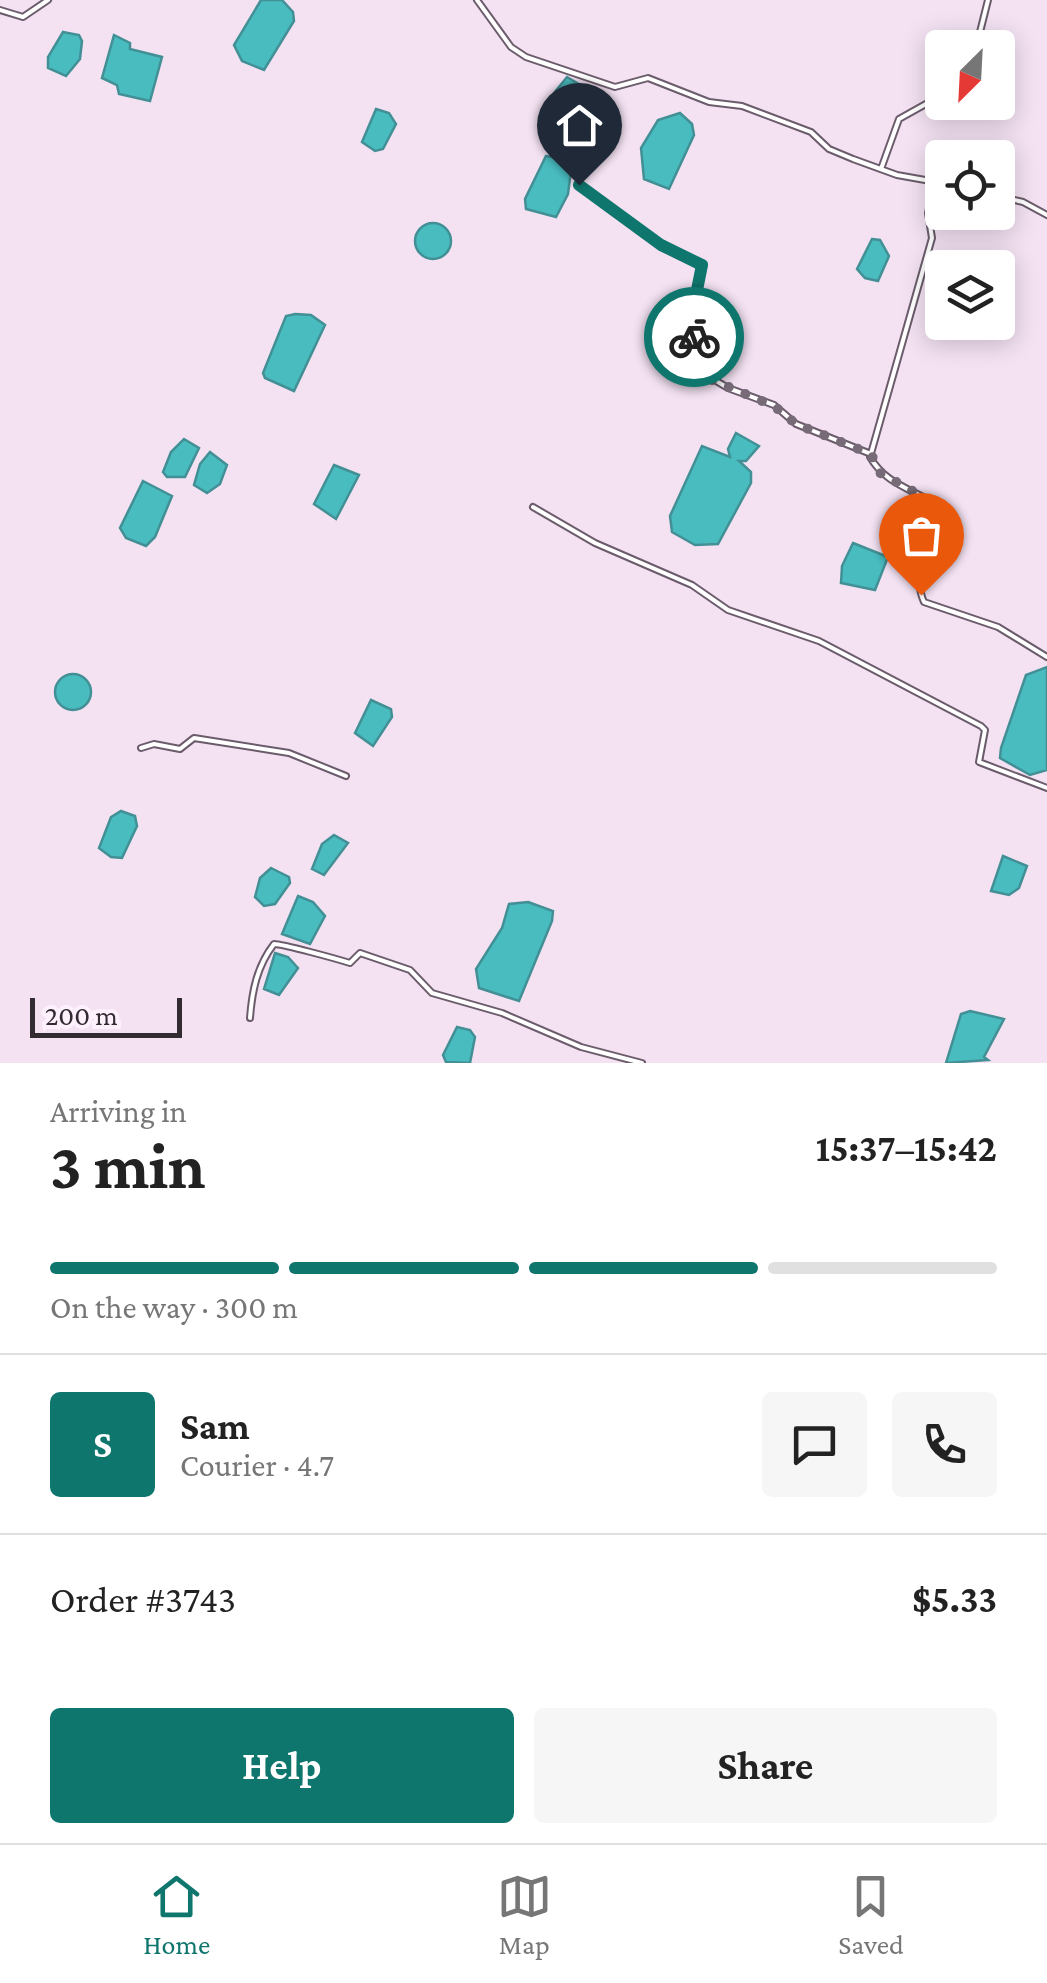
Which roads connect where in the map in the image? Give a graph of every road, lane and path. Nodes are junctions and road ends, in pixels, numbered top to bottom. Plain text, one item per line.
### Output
1 (48, 0) edge
2 (477, 0) edge
3 (988, 0) edge
4 (0, 10) edge
5 (980, 30) edge
6 (925, 104) edge
7 (881, 170) junction
8 (925, 179) edge
9 (579, 185) dead end
10 (1015, 200) edge
11 (1047, 215) edge
12 (931, 230) edge
13 (871, 454) junction
14 (533, 507) dead end
15 (1047, 656) edge
16 (142, 748) dead end
17 (346, 776) dead end
18 (1047, 788) edge
19 (250, 1018) dead end
20 (642, 1063) edge

1 - 4 street
2 - 7 street
3 - 5 street
6 - 7 street
7 - 8 street
9 - 13 street
10 - 11 street
12 - 13 street
13 - 15 street
14 - 18 street
16 - 17 street
19 - 20 street

